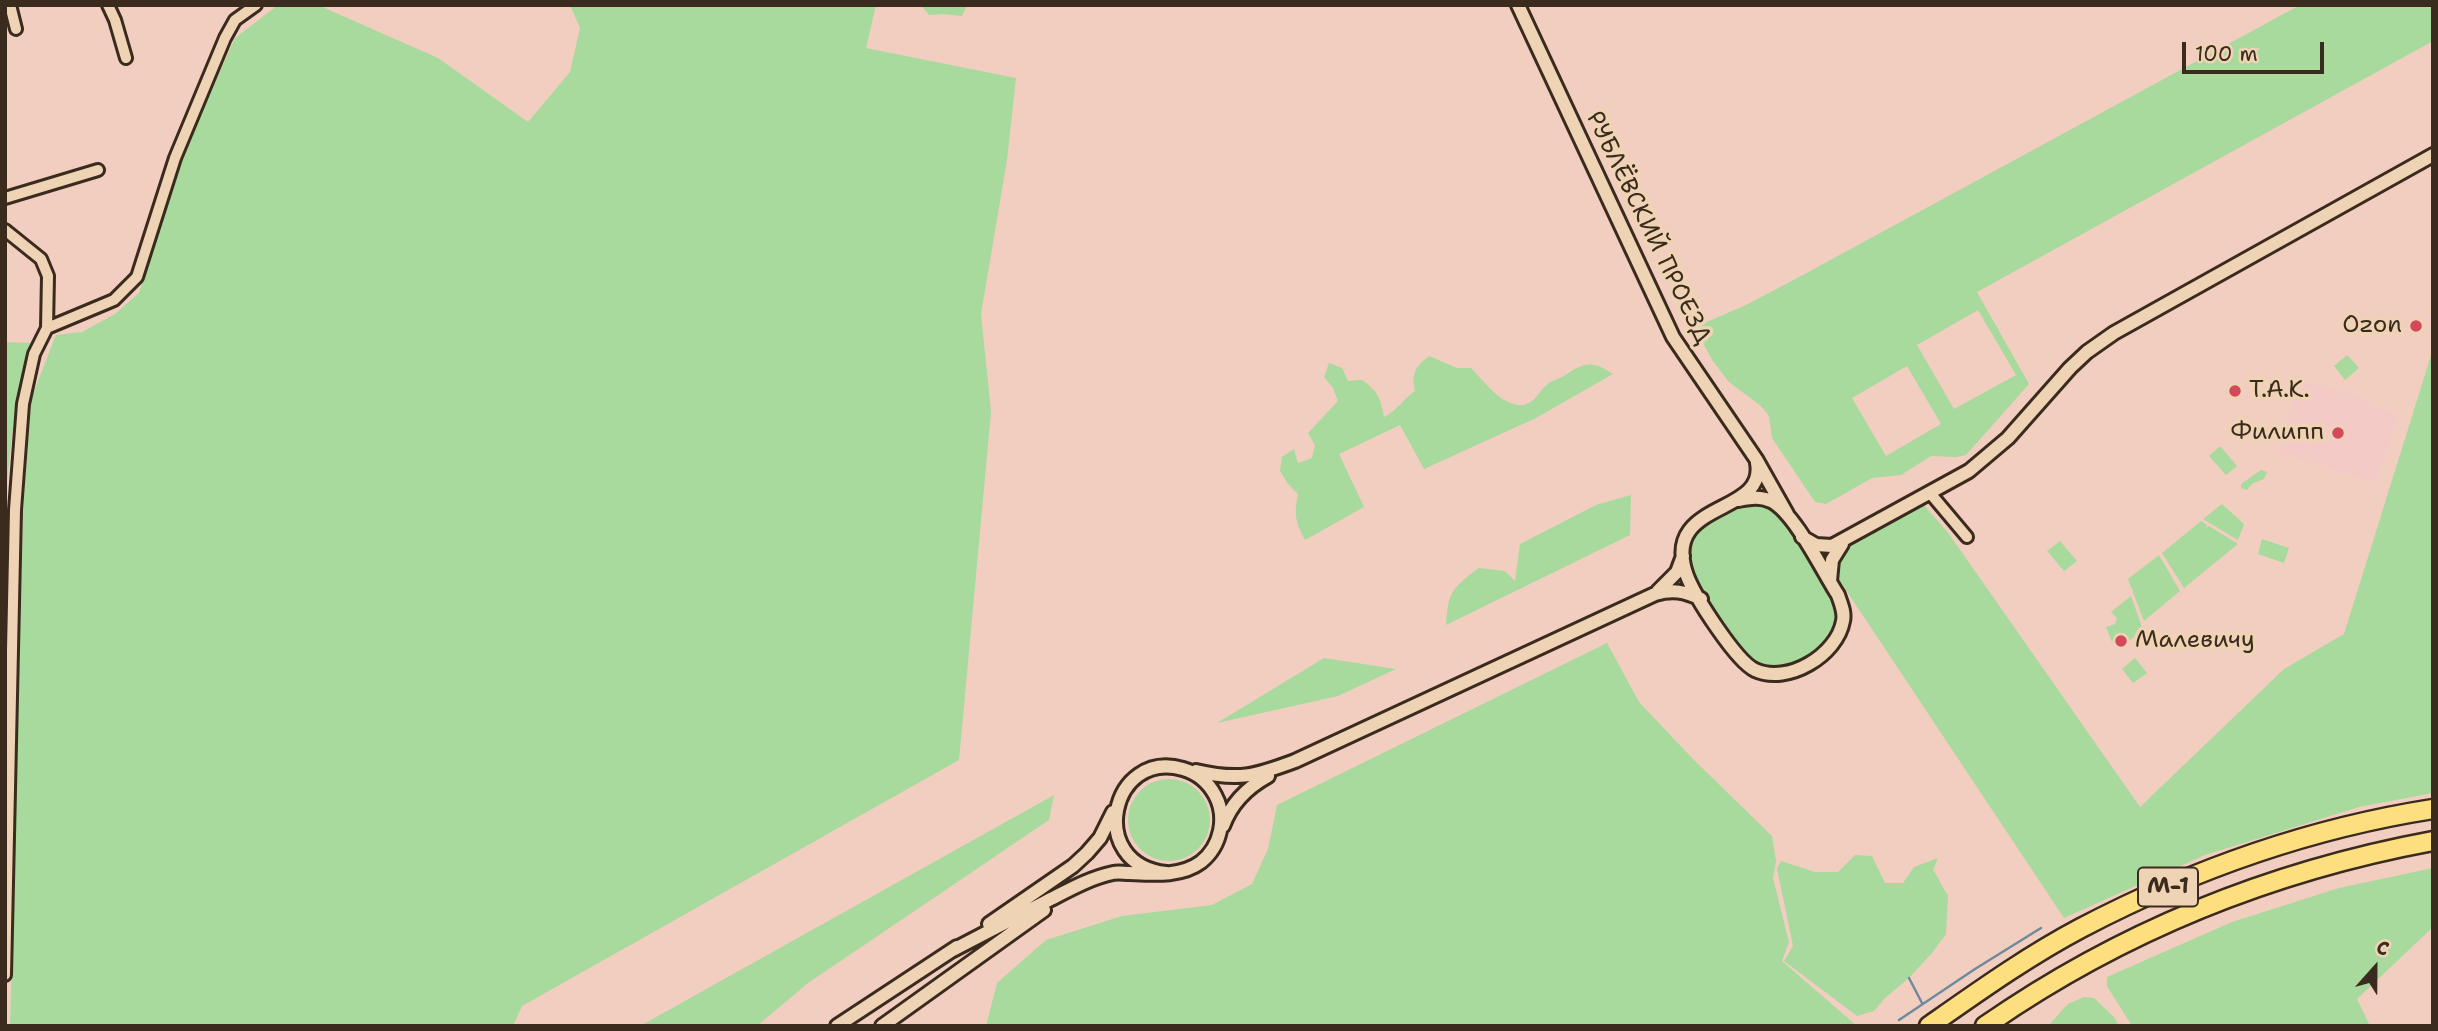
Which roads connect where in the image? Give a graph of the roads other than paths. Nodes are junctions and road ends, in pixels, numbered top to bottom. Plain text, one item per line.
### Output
1 (10, 5) edge
2 (108, 5) edge
3 (256, 5) edge
4 (1518, 5) edge
5 (16, 29) dead end
6 (126, 58) dead end
7 (2433, 155) edge
8 (98, 170) dead end
9 (5, 198) edge
10 (5, 230) edge
11 (47, 328) junction
12 (1756, 459) junction
13 (1930, 493) junction
14 (1738, 500) junction
15 (1787, 514) junction
16 (1802, 537) junction
17 (1967, 537) dead end
18 (1845, 541) junction
19 (1683, 555) junction
20 (1830, 583) junction
21 (1655, 594) junction
22 (1701, 599) junction
23 (1295, 761) junction
24 (1178, 768) junction
25 (1117, 805) junction
26 (2433, 809) edge
27 (2433, 841) edge
28 (1216, 843) junction
29 (1166, 873) junction
30 (1066, 892) junction
31 (951, 951) junction
32 (5, 975) edge
33 (838, 1026) edge
34 (882, 1026) edge
35 (1929, 1026) edge
36 (1984, 1026) edge

1 - 5 street
2 - 6 street
3 - 11 street
4 - 12 street, РУБЛЁВСКИЙ ПРОЕЗД
7 - 13 street
8 - 9 street
10 - 11 street
11 - 32 street
12 - 14 street
12 - 15 street, РУБЛЁВСКИЙ ПРОЕЗД
13 - 17 street
13 - 18 street
14 - 15 street
14 - 19 street
15 - 16 street
16 - 18 street
16 - 20 street
18 - 20 street
19 - 21 street
19 - 22 street
20 - 22 street
21 - 22 street
21 - 23 street
23 - 24 street
23 - 28 street
24 - 25 street
24 - 28 street
25 - 29 street
25 - 31 street
26 - 35 highway, М-1
27 - 36 highway, М-1
28 - 29 street
29 - 30 street
30 - 31 street
30 - 34 street
31 - 33 street

